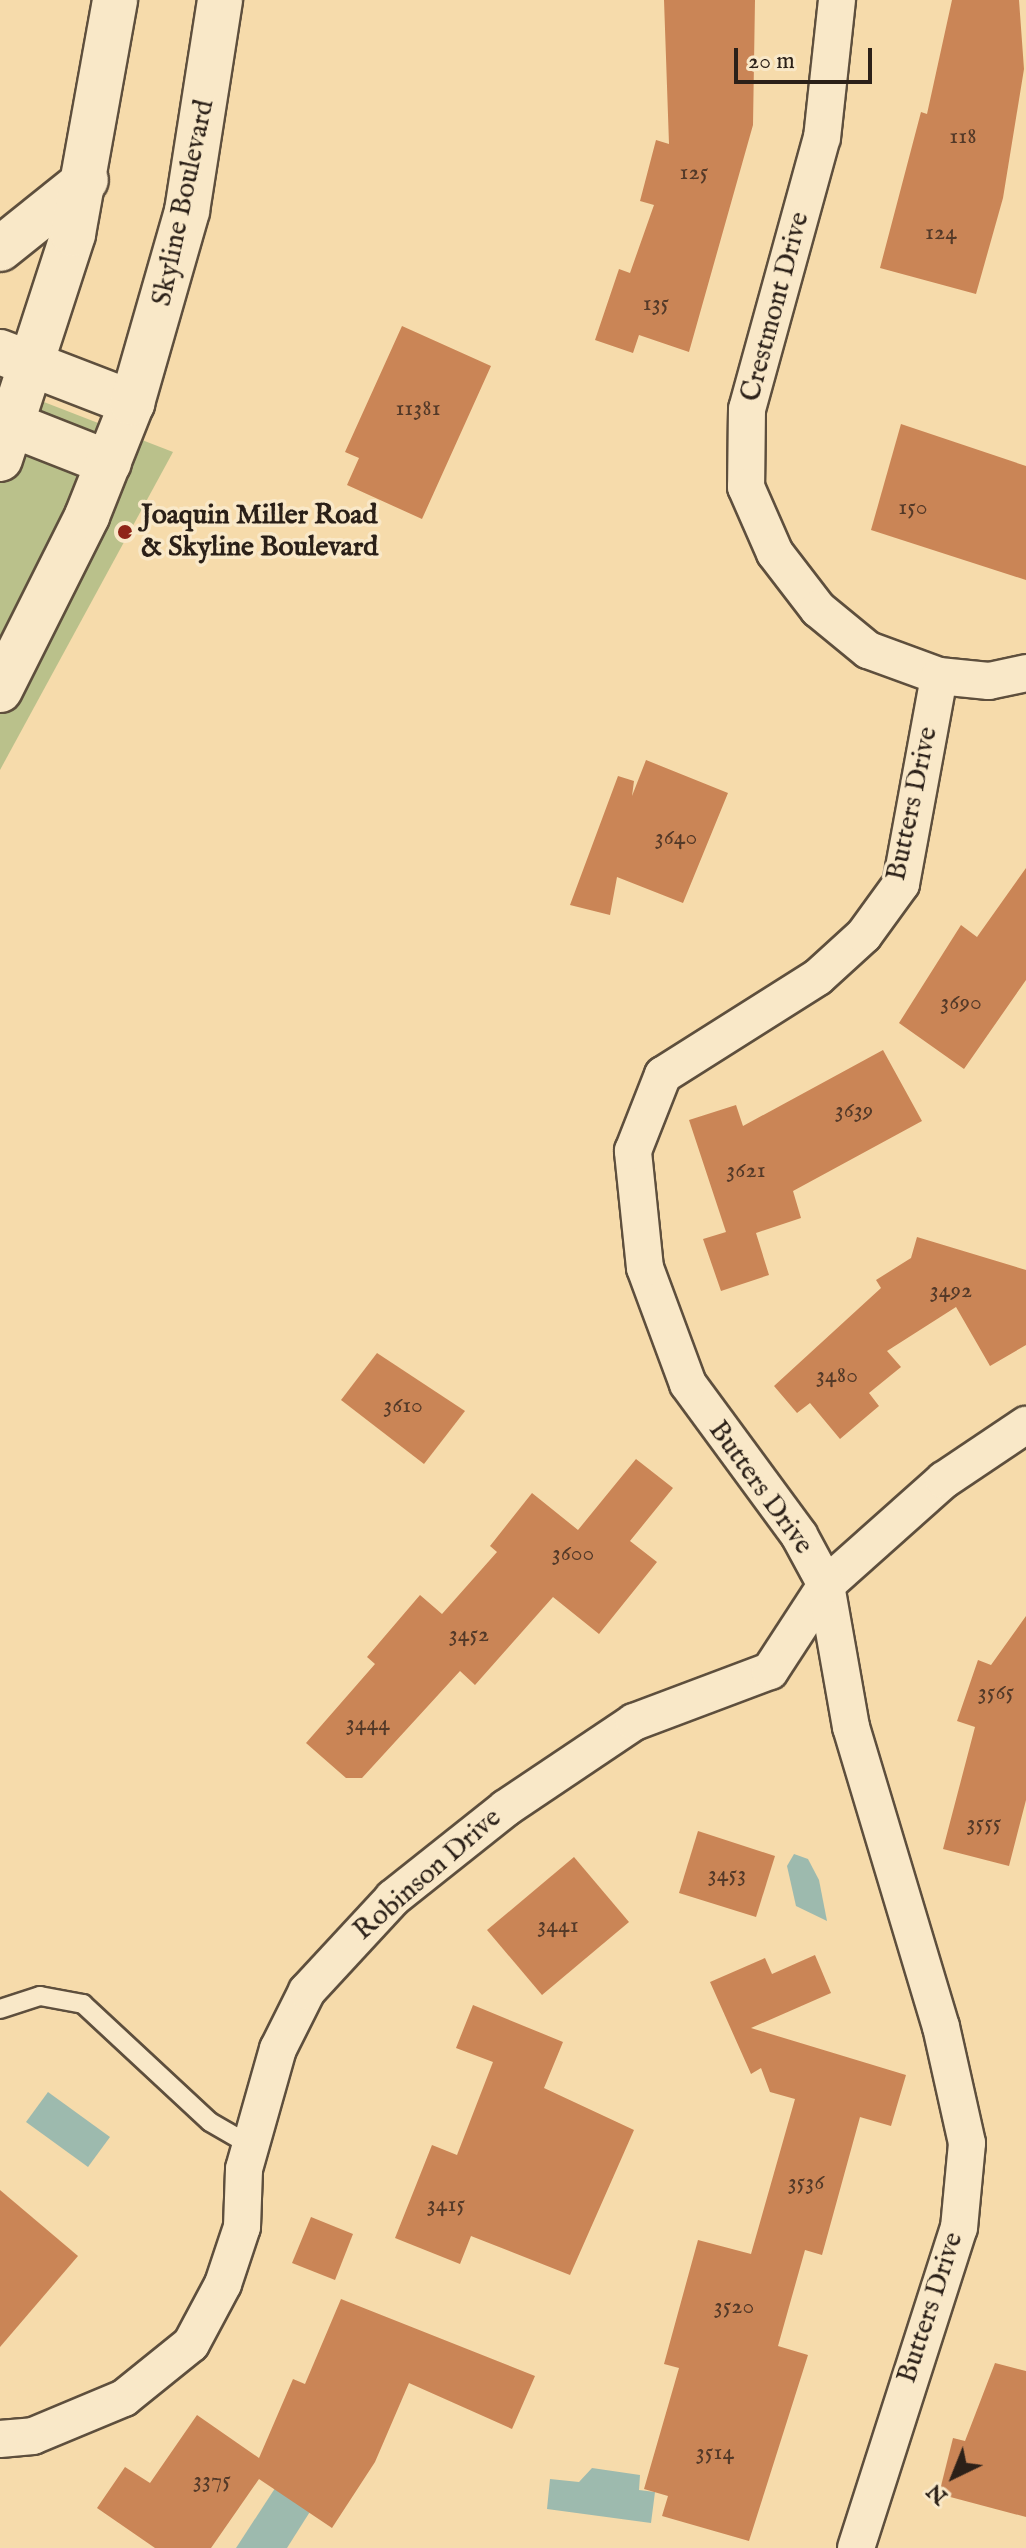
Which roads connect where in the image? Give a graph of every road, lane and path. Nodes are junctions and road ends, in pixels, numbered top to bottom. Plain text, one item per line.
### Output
1 (115, 0) edge
2 (220, 0) edge
3 (837, 0) edge
4 (86, 180) junction
5 (0, 249) edge
6 (17, 359) edge
7 (132, 403) junction
8 (4, 435) edge
9 (109, 463) junction
10 (1026, 673) edge
11 (939, 676) junction
12 (0, 690) edge
13 (1026, 1425) edge
14 (826, 1585) junction
15 (0, 2009) edge
16 (250, 2145) junction
17 (0, 2439) edge
18 (856, 2548) edge

1 - 4 main road
2 - 7 main road, Skyline Boulevard
3 - 11 street, Crestmont Drive
4 - 5 main road
4 - 6 main road
6 - 7 main road
6 - 8 main road
7 - 9 main road, Skyline Boulevard
8 - 9 main road
9 - 12 main road, Skyline Boulevard
10 - 11 street, Crestmont Drive
11 - 14 street, Butters Drive
13 - 14 street, Robinson Drive
14 - 16 street, Robinson Drive
14 - 18 street, Butters Drive
15 - 16 lane
16 - 17 street, Robinson Drive

